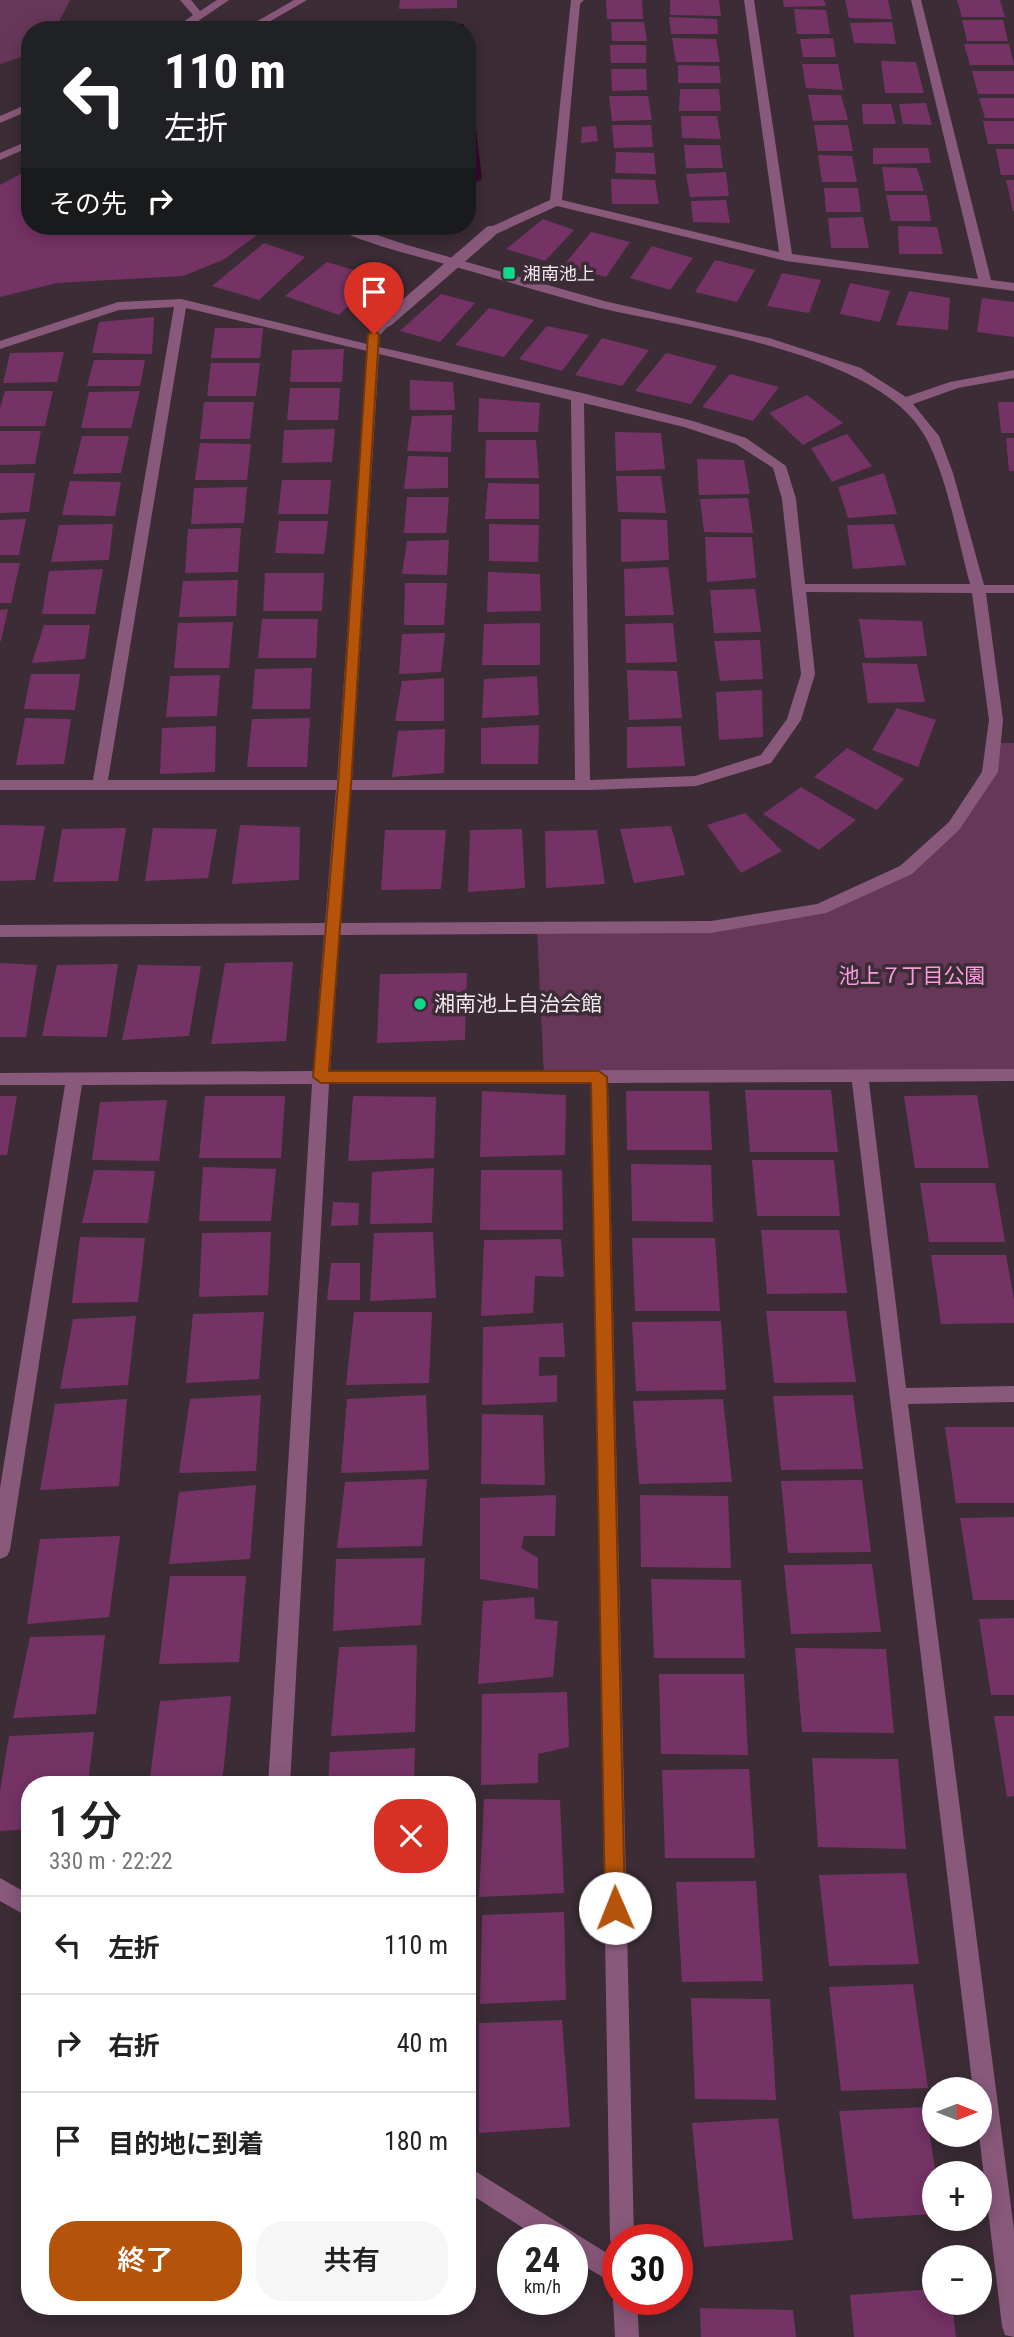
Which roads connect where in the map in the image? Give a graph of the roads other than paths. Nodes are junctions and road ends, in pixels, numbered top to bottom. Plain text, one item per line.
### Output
1 (185, 0) edge
2 (224, 0) edge
3 (302, 0) edge
4 (579, 0) edge
5 (749, 0) edge
6 (916, 0) edge
7 (199, 16) junction
8 (191, 21) edge
9 (264, 21) edge
10 (21, 110) edge
11 (0, 121) edge
12 (21, 148) edge
13 (0, 158) edge
14 (556, 202) junction
15 (365, 235) edge
16 (786, 257) junction
17 (986, 285) junction
18 (1014, 287) edge
19 (181, 303) junction
20 (0, 345) edge
21 (373, 349) junction
22 (1014, 374) edge
23 (577, 396) junction
24 (905, 402) junction
25 (797, 588) junction
26 (978, 589) junction
27 (1014, 589) edge
28 (0, 785) edge
29 (100, 785) junction
30 (345, 785) junction
31 (583, 785) junction
32 (334, 930) junction
33 (0, 931) edge
34 (1014, 1075) edge
35 (321, 1077) junction
36 (599, 1077) junction
37 (860, 1077) junction
38 (0, 1079) edge
39 (74, 1079) junction
40 (1014, 1394) edge
41 (898, 1396) junction
42 (0, 1550) edge
43 (280, 1776) edge
44 (0, 1889) edge
45 (21, 1902) edge
46 (476, 2184) edge
47 (539, 2224) edge
48 (622, 2224) edge
49 (626, 2315) edge
50 (1014, 2326) edge
51 (627, 2337) edge

1 - 7 street
2 - 7 street
3 - 9 street
4 - 14 street
5 - 16 street
6 - 17 street
7 - 8 street
10 - 11 street
12 - 13 street
14 - 16 street
14 - 21 street, bridge
15 - 24 street
16 - 17 street
17 - 18 street
19 - 20 street
19 - 21 street
19 - 29 street
21 - 23 street
21 - 30 street
22 - 24 street
23 - 25 street
23 - 31 street
24 - 26 street
25 - 26 street
25 - 31 street
26 - 27 street
26 - 32 street
28 - 29 street
29 - 30 street
30 - 31 street
30 - 32 street
32 - 33 street
32 - 35 street
34 - 37 street
35 - 36 street
35 - 39 street
35 - 43 street
36 - 37 street
36 - 48 street
37 - 41 street
38 - 39 street
39 - 42 street
40 - 41 street
41 - 50 street
44 - 45 street
46 - 47 street
49 - 51 street

